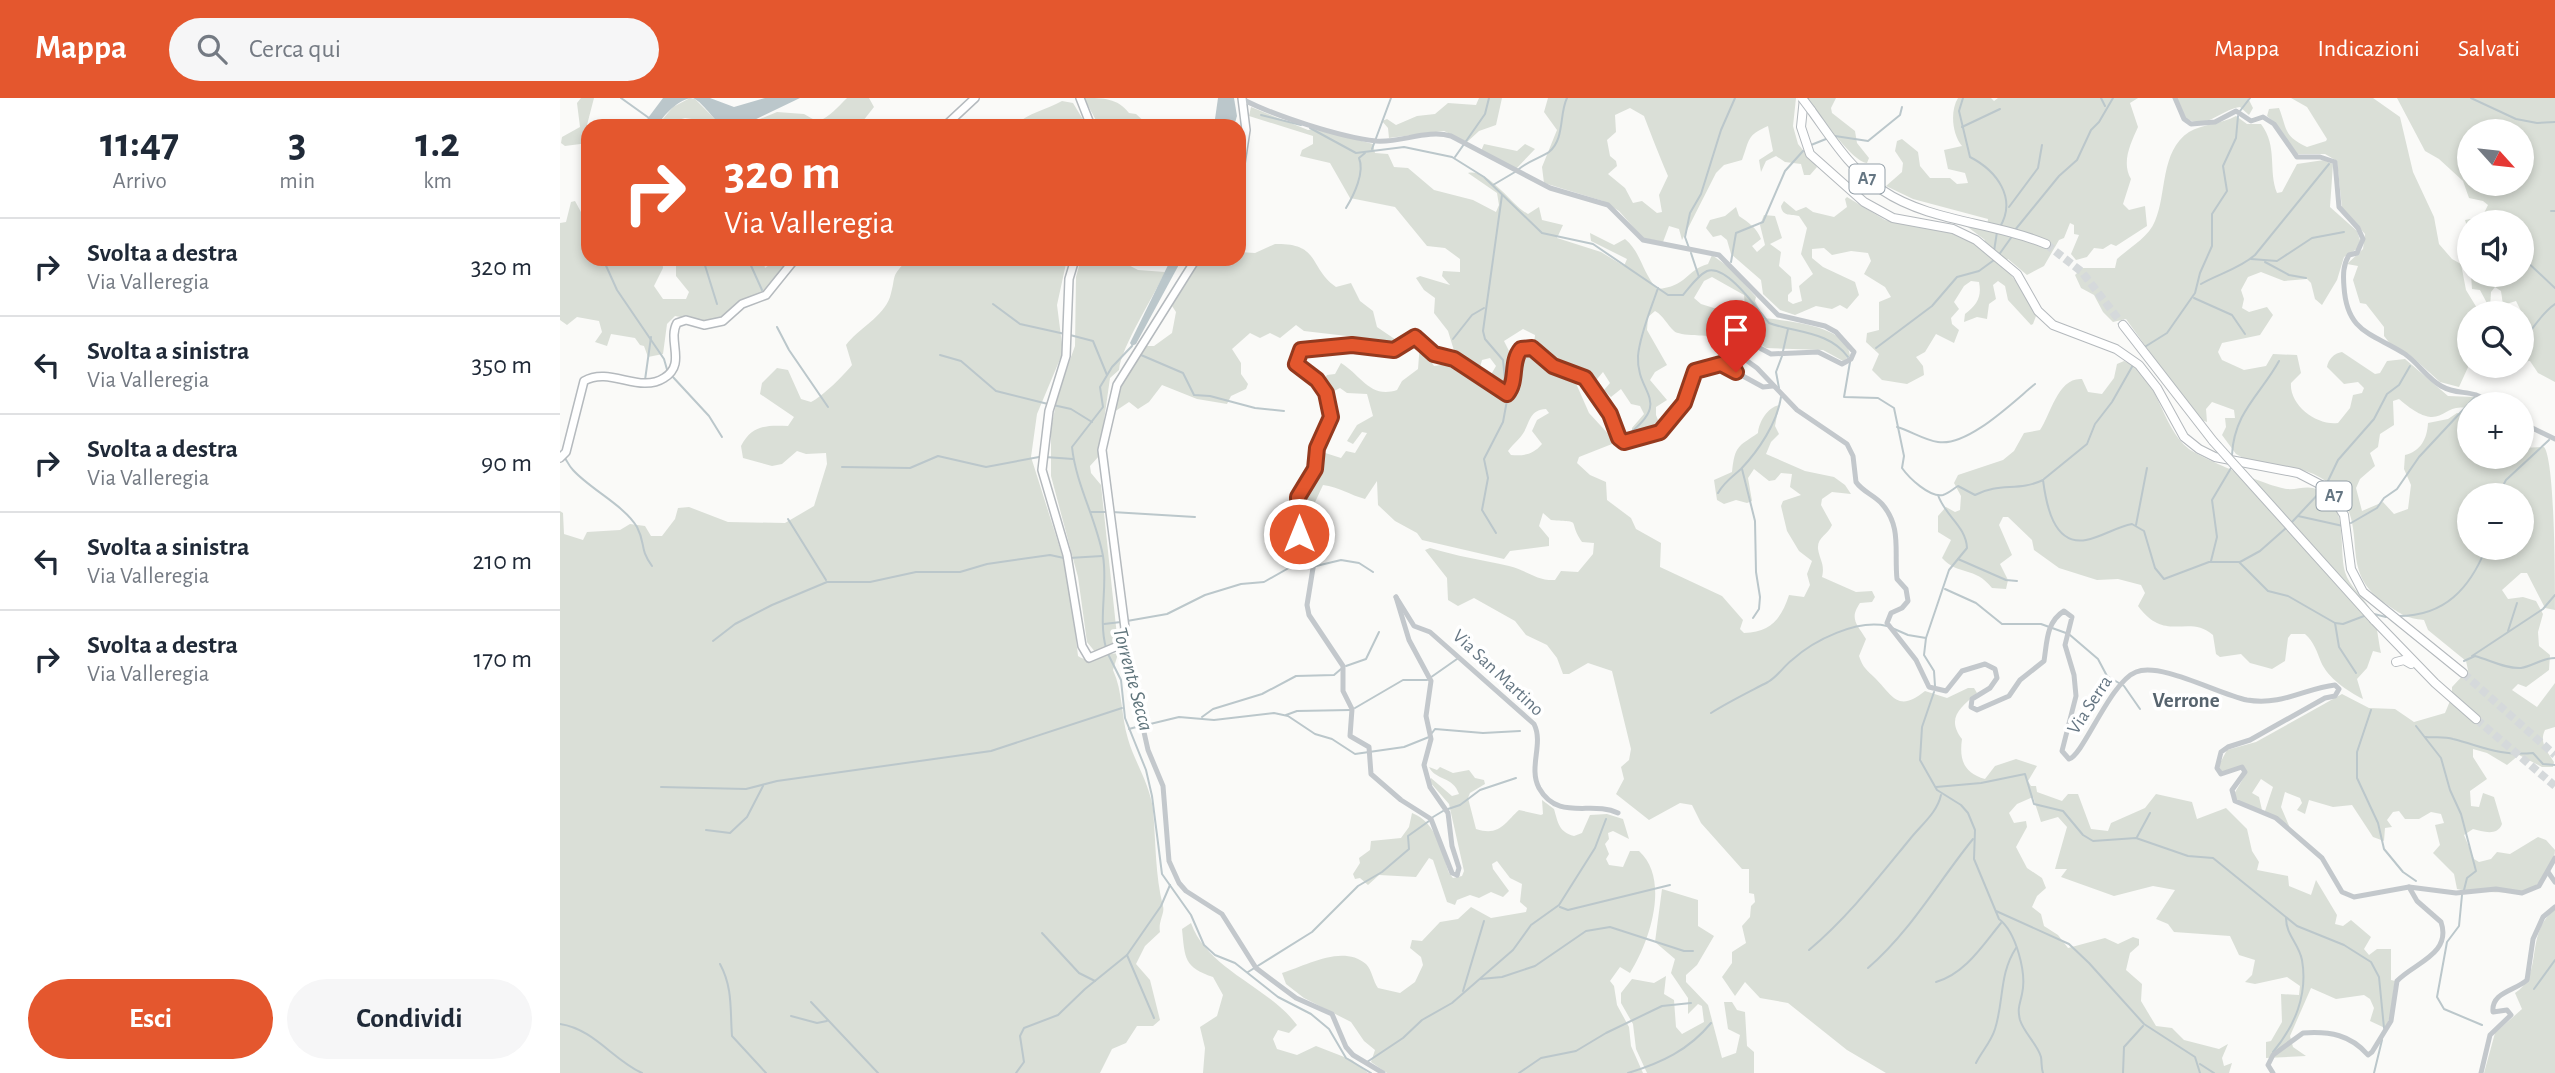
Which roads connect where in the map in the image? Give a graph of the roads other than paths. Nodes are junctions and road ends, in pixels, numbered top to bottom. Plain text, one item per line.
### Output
1 (975, 98) edge
2 (1080, 98) edge
3 (1242, 98) edge
4 (1803, 98) edge
5 (2175, 98) edge
6 (952, 119) edge
7 (1088, 119) edge
8 (1245, 119) edge
9 (2046, 244) tunnel mouth
10 (789, 266) edge
11 (1073, 266) edge
12 (1192, 266) edge
13 (2123, 325) tunnel mouth
14 (1773, 386) junction
15 (2471, 392) edge
16 (2534, 428) edge
17 (2555, 439) edge
18 (560, 458) edge
19 (2374, 620) junction
20 (2386, 638) dead end
21 (1117, 647) junction
22 (2396, 662) dead end
23 (2463, 673) tunnel mouth
24 (2444, 692) junction
25 (2476, 719) tunnel mouth
26 (1618, 813) dead end
27 (2555, 858) edge
28 (2548, 872) junction
29 (2555, 882) edge
30 (2409, 887) junction
31 (2555, 907) edge
32 (1383, 1073) edge
33 (2273, 1073) edge
34 (2482, 1073) edge

1 - 6 main road
2 - 7 main road
3 - 8 main road
3 - 14 street, Via Serra
4 - 9 highway, A7, bridge
4 - 23 highway, A7
5 - 15 street
10 - 18 main road
11 - 21 main road
12 - 21 main road
13 - 19 highway, bridge
14 - 26 street, Via San Martino
14 - 30 street, Via Serra
16 - 17 street
19 - 20 highway
19 - 24 highway
21 - 32 street
22 - 24 highway
24 - 25 highway
27 - 28 street, Via Serra
28 - 29 street
28 - 30 street, Via Serra
30 - 33 street
31 - 34 street

